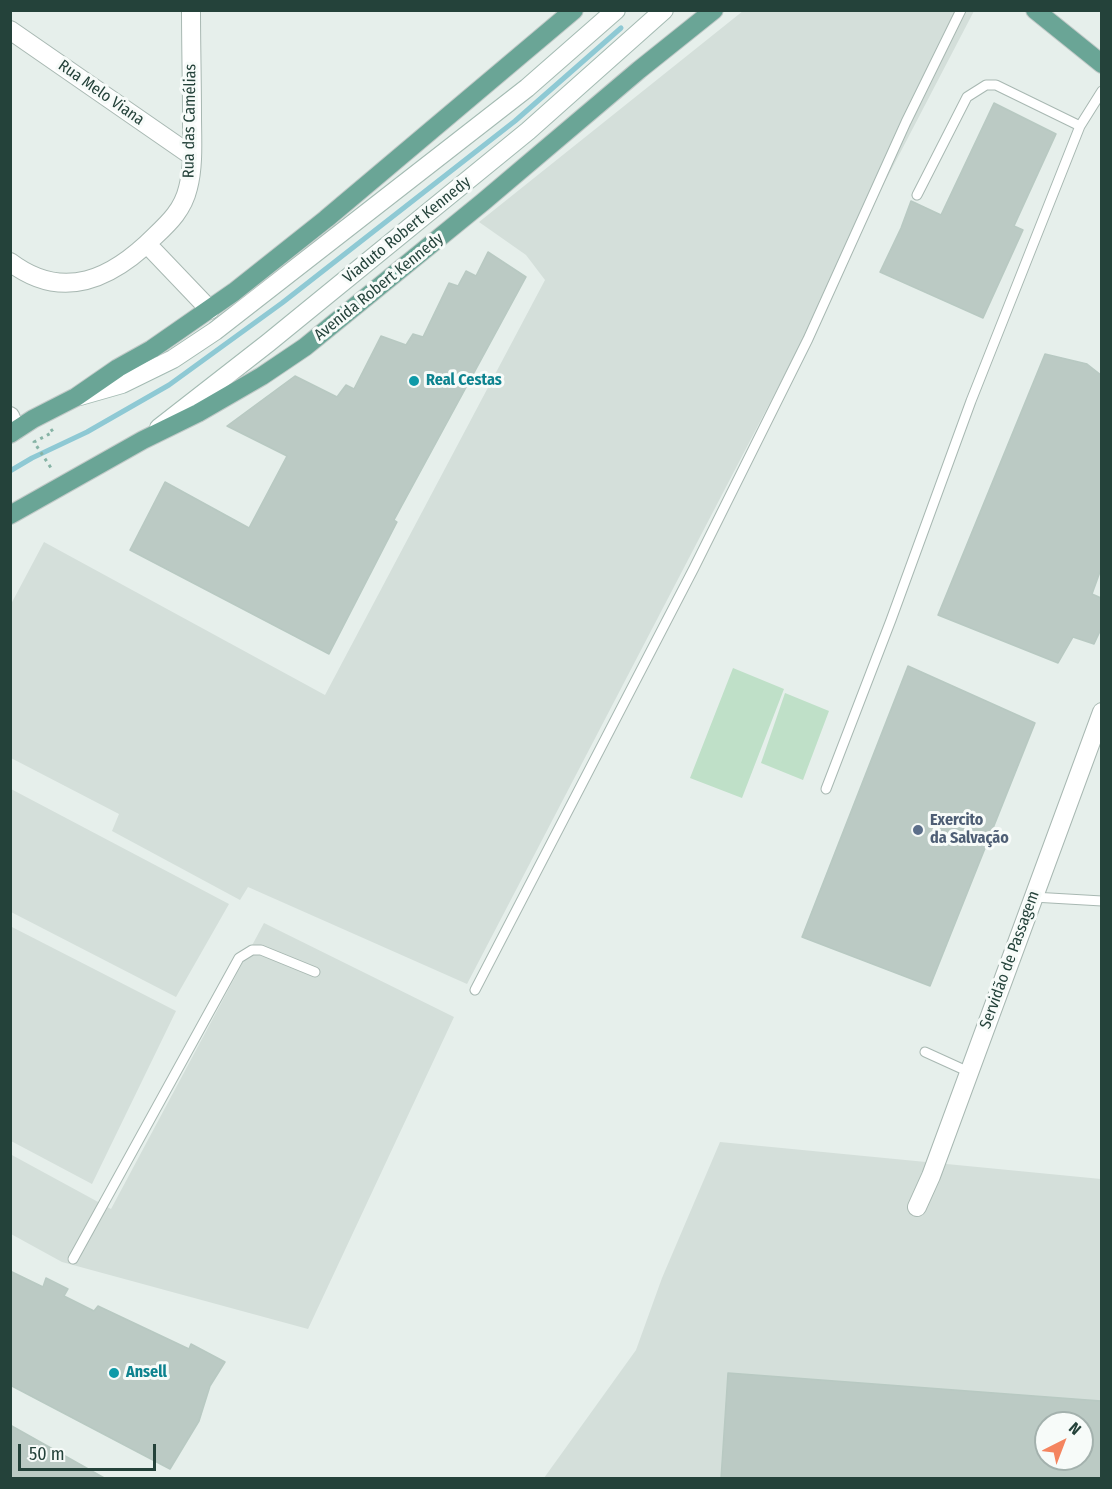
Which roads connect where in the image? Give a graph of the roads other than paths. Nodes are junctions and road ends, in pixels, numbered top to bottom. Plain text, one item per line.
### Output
1 (191, 10) edge
2 (574, 10) edge
3 (616, 10) edge
4 (664, 10) edge
5 (714, 10) edge
6 (961, 10) edge
7 (1035, 10) edge
8 (10, 30) edge
9 (1101, 64) edge
10 (1101, 92) edge
11 (1080, 126) junction
12 (192, 156) junction
13 (917, 195) dead end
14 (147, 244) junction
15 (10, 262) edge
16 (210, 310) junction
17 (76, 397) junction
18 (12, 427) edge
19 (143, 440) junction
20 (10, 515) edge
21 (1101, 712) edge
22 (826, 789) dead end
23 (1034, 897) junction
24 (1101, 902) edge
25 (315, 972) dead end
26 (475, 990) dead end
27 (926, 1052) dead end
28 (969, 1072) junction
29 (917, 1207) dead end
30 (73, 1259) dead end

1 - 12 main road, Rua das Camélias
2 - 16 main road
3 - 17 main road
4 - 19 main road, Viaduto Robert Kennedy
5 - 19 main road, Avenida Robert Kennedy
6 - 26 lane
7 - 9 main road
8 - 12 main road, Rua Melo Viana
10 - 11 lane
11 - 13 lane
11 - 22 lane
12 - 14 main road, Rua das Camélias
14 - 15 main road, Rua das Camélias
14 - 16 main road
16 - 17 main road
17 - 18 main road
19 - 20 main road, Avenida Robert Kennedy
21 - 23 main road, Servidão de Passagem
23 - 24 lane
23 - 28 main road, Servidão de Passagem
25 - 30 lane
27 - 28 lane
28 - 29 main road, Servidão de Passagem

